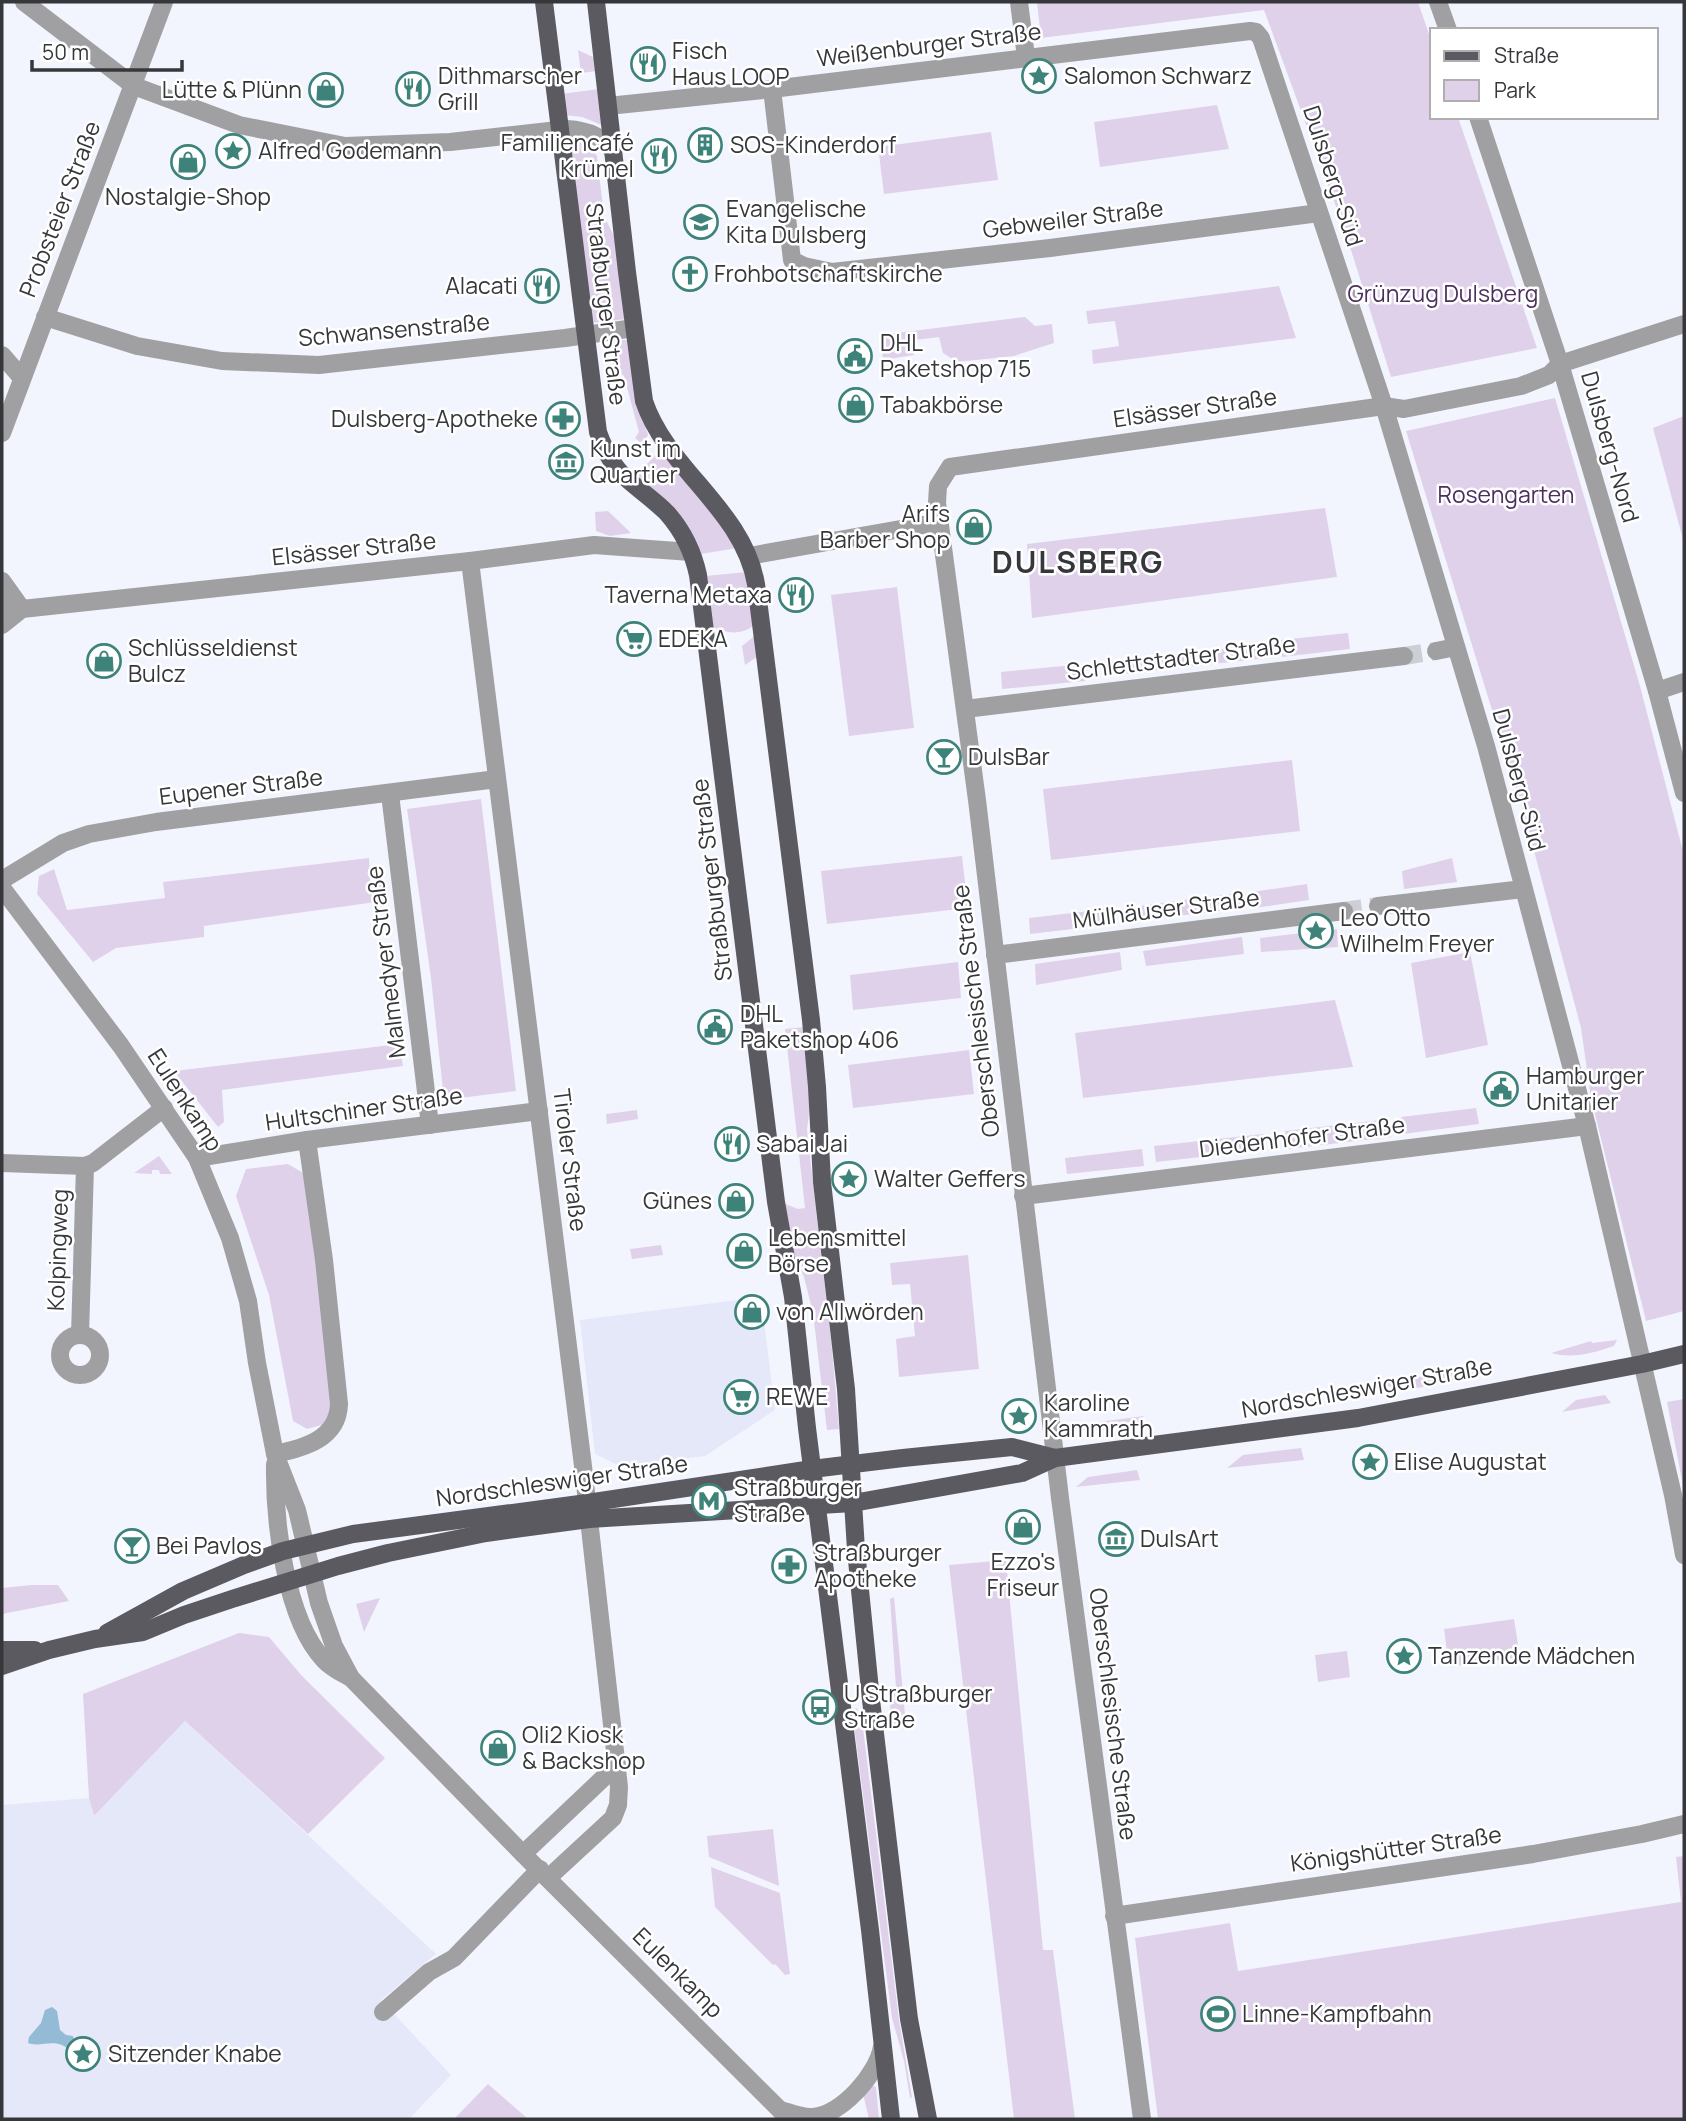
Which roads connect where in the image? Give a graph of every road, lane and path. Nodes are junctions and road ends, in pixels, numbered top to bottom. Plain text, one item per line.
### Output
1 (24, 2) edge
2 (164, 2) edge
3 (544, 2) edge
4 (596, 2) edge
5 (1019, 2) edge
6 (1438, 2) edge
7 (1447, 28) edge
8 (1256, 32) joint
9 (1026, 57) junction
10 (134, 86) junction
11 (772, 89) junction
12 (608, 106) junction
13 (1479, 119) edge
14 (560, 129) junction
15 (613, 151) junction
16 (1319, 213) junction
17 (45, 317) junction
18 (1684, 324) edge
19 (634, 328) junction
20 (585, 336) junction
21 (2, 355) edge
22 (1560, 364) junction
23 (22, 376) junction
24 (1384, 406) junction
25 (2, 433) edge
26 (940, 522) junction
27 (691, 552) junction
28 (749, 556) junction
29 (470, 561) junction
30 (2, 581) edge
31 (22, 609) junction
32 (2, 625) edge
33 (1456, 647) junction
34 (1436, 651) tunnel mouth
35 (1404, 656) tunnel mouth
36 (1684, 682) edge
37 (1657, 691) junction
38 (965, 709) junction
39 (497, 779) junction
40 (1684, 793) edge
41 (390, 794) junction
42 (2, 880) edge
43 (2, 888) edge
44 (1523, 890) junction
45 (1378, 906) tunnel mouth
46 (1344, 911) tunnel mouth
47 (995, 955) junction
48 (164, 1108) junction
49 (539, 1111) junction
50 (430, 1125) junction
51 (1587, 1126) junction
52 (307, 1140) junction
53 (197, 1158) junction
54 (2, 1163) edge
55 (85, 1166) junction
56 (1023, 1196) junction
57 (79, 1335) dead end
58 (1684, 1354) edge
59 (1642, 1364) junction
60 (275, 1454) junction
61 (1055, 1458) junction
62 (851, 1465) junction
63 (812, 1469) junction
64 (853, 1503) junction
65 (817, 1507) junction
66 (588, 1511) junction
67 (305, 1545) junction
68 (283, 1551) junction
69 (1684, 1555) edge
70 (311, 1574) junction
71 (288, 1581) junction
72 (95, 1639) junction
73 (2, 1650) edge
74 (49, 1650) junction
75 (2, 1666) edge
76 (351, 1678) junction
77 (617, 1765) junction
78 (1684, 1824) edge
79 (523, 1854) junction
80 (544, 1874) junction
81 (1114, 1916) junction
82 (383, 2012) dead end
83 (883, 2046) junction
84 (785, 2115) edge
85 (891, 2119) edge
86 (928, 2119) edge
87 (1142, 2119) edge

1 - 10 street
2 - 10 street, Probsteier Straße
3 - 14 main road, Straßburger Straße
4 - 12 main road, Straßburger Straße
5 - 9 street
6 - 7 street
8 - 9 street, Weißenburger Straße
8 - 16 street, Dulsberg-Süd
9 - 11 street, Weißenburger Straße
10 - 14 street
10 - 17 street, Probsteier Straße
11 - 12 street, Weißenburger Straße
11 - 16 street, Gebweiler Straße
12 - 15 main road, Straßburger Straße
13 - 22 street, Dulsberg-Nord
14 - 15 street
14 - 20 main road, Straßburger Straße
15 - 19 main road, Straßburger Straße
16 - 24 street, Dulsberg-Süd
17 - 20 street, Schwansenstraße
17 - 23 street, Probsteier Straße
18 - 22 street, Elsässer Straße
19 - 20 street, Schwansenstraße
19 - 28 main road, Straßburger Straße
20 - 27 main road, Straßburger Straße
21 - 23 street
22 - 24 street, Elsässer Straße
22 - 37 street, Dulsberg-Nord
23 - 25 street, Probsteier Straße
24 - 26 street, Elsässer Straße
24 - 33 street, Dulsberg-Süd
26 - 28 street
26 - 38 street, Oberschlesische Straße
27 - 29 street, Elsässer Straße
27 - 63 main road, Straßburger Straße
28 - 62 main road, Straßburger Straße
29 - 31 street, Elsässer Straße
29 - 39 street, Tiroler Straße
30 - 31 street
31 - 32 street
33 - 34 street
33 - 44 street, Dulsberg-Süd
35 - 38 street, Schlettstadter Straße
36 - 37 street
37 - 40 street, Dulsberg-Nord
38 - 47 street, Oberschlesische Straße
39 - 41 street, Eupener Straße
39 - 49 street, Tiroler Straße
41 - 42 street, Eupener Straße
41 - 50 street, Malmedyer Straße
43 - 48 street, Eulenkamp
44 - 45 street
44 - 51 street, Dulsberg-Süd
46 - 47 street, Mülhäuser Straße
47 - 56 street, Oberschlesische Straße
48 - 53 street, Eulenkamp
48 - 55 street
49 - 50 street, Hultschiner Straße
49 - 66 street, Tiroler Straße
50 - 52 street, Hultschiner Straße
51 - 56 street, Diedenhofer Straße
51 - 59 street, Dulsberg-Süd
52 - 53 street, Hultschiner Straße
52 - 60 street
53 - 60 street, Eulenkamp
54 - 55 street
55 - 57 street, Kolpingweg
56 - 61 street, Oberschlesische Straße
58 - 59 main road, Nordschleswiger Straße
59 - 61 main road, Nordschleswiger Straße
59 - 69 street, Dulsberg-Süd
60 - 67 street, Eulenkamp
60 - 68 street, Eulenkamp
61 - 62 main road, Nordschleswiger Straße
61 - 64 main road, Nordschleswiger Straße
61 - 81 street, Oberschlesische Straße
62 - 63 main road, Nordschleswiger Straße
62 - 64 main road, Straßburger Straße
63 - 65 main road, Straßburger Straße
63 - 66 main road, Nordschleswiger Straße
64 - 65 main road, Nordschleswiger Straße
64 - 86 main road, Straßburger Straße
65 - 66 main road, Nordschleswiger Straße
65 - 83 main road, Straßburger Straße
66 - 67 main road, Nordschleswiger Straße
66 - 70 main road, Nordschleswiger Straße
66 - 77 street, Tiroler Straße
67 - 68 main road, Nordschleswiger Straße
67 - 70 street, Eulenkamp
68 - 71 street, Eulenkamp
68 - 72 main road, Nordschleswiger Straße
70 - 71 main road, Nordschleswiger Straße
70 - 76 street, Eulenkamp
71 - 72 main road, Nordschleswiger Straße
71 - 76 street, Eulenkamp
72 - 74 main road, Nordschleswiger Straße
73 - 74 main road, Nordschleswiger Straße
74 - 75 main road, Nordschleswiger Straße
76 - 79 street, Eulenkamp
77 - 79 street
77 - 80 street, Tiroler Straße
78 - 81 street, Königshütter Straße
79 - 80 street, Eulenkamp
80 - 82 street
80 - 84 street, Eulenkamp
81 - 87 street, Oberschlesische Straße
83 - 84 street, Eulenkamp
83 - 85 main road, Straßburger Straße

